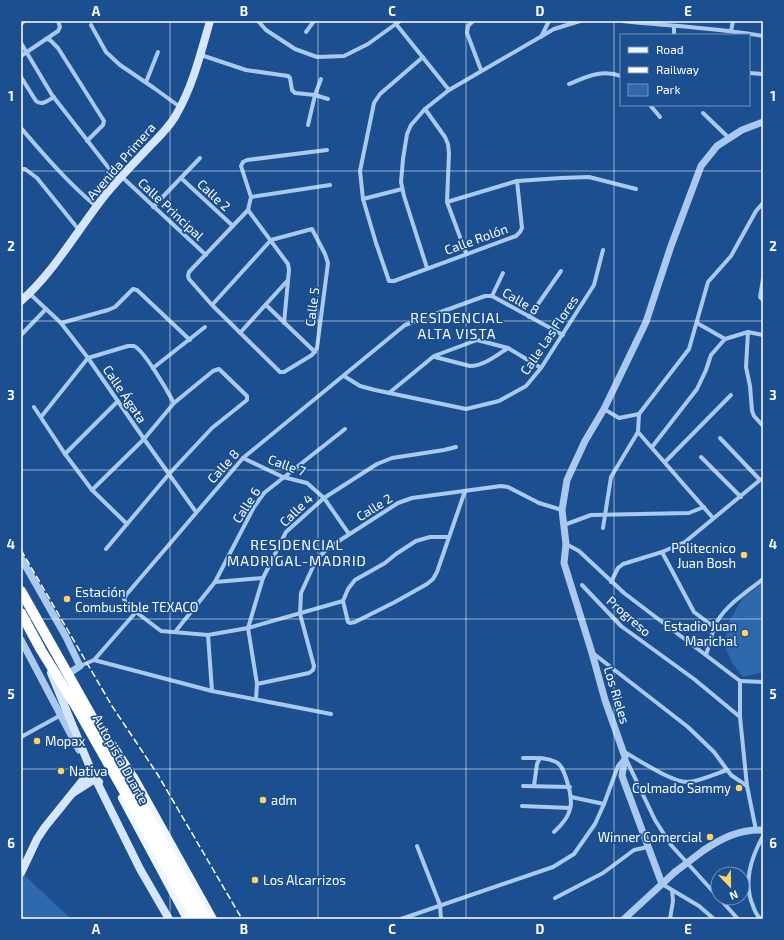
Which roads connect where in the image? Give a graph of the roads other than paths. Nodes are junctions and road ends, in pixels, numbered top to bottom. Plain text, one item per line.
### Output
1 (24, 21) edge
2 (58, 21) edge
3 (210, 21) edge
4 (258, 21) edge
5 (314, 21) edge
6 (473, 21) edge
7 (549, 21) edge
8 (580, 21) edge
9 (623, 21) edge
10 (733, 21) edge
11 (398, 22) edge
12 (21, 24) edge
13 (90, 25) dead end
14 (674, 27) junction
15 (731, 31) junction
16 (306, 32) dead end
17 (674, 34) edge
18 (763, 36) edge
19 (541, 37) junction
20 (46, 39) junction
21 (21, 43) edge
22 (26, 52) junction
23 (158, 52) dead end
24 (200, 54) junction
25 (21, 56) edge
26 (422, 57) junction
27 (482, 70) junction
28 (750, 73) edge
29 (763, 74) edge
30 (620, 76) edge
31 (21, 77) edge
32 (321, 79) dead end
33 (146, 82) junction
34 (569, 84) dead end
35 (449, 90) junction
36 (315, 95) junction
37 (54, 97) junction
38 (328, 99) dead end
39 (651, 106) edge
40 (180, 108) junction
41 (425, 109) junction
42 (703, 113) dead end
43 (660, 117) dead end
44 (763, 122) edge
45 (308, 125) dead end
46 (21, 128) edge
47 (729, 138) junction
48 (87, 141) junction
49 (327, 150) dead end
50 (200, 158) dead end
51 (21, 169) edge
52 (181, 178) junction
53 (120, 179) junction
54 (517, 181) junction
55 (330, 185) dead end
56 (402, 189) junction
57 (636, 189) dead end
58 (251, 196) junction
59 (363, 199) junction
60 (447, 202) junction
61 (763, 203) edge
62 (97, 207) junction
63 (154, 207) junction
64 (248, 210) junction
65 (233, 226) junction
66 (79, 230) junction
67 (271, 240) junction
68 (603, 250) dead end
69 (466, 253) junction
70 (206, 255) junction
71 (427, 268) junction
72 (561, 271) dead end
73 (503, 273) dead end
74 (763, 279) edge
75 (288, 280) junction
76 (30, 293) junction
77 (492, 296) junction
78 (763, 300) edge
79 (21, 301) edge
80 (212, 305) junction
81 (266, 305) junction
82 (46, 309) junction
83 (529, 317) junction
84 (61, 323) junction
85 (284, 323) junction
86 (697, 323) junction
87 (205, 327) dead end
88 (748, 332) junction
89 (240, 333) junction
90 (763, 334) edge
91 (21, 335) edge
92 (562, 335) junction
93 (725, 338) junction
94 (190, 340) junction
95 (508, 348) junction
96 (315, 352) junction
97 (434, 356) junction
98 (88, 358) junction
99 (153, 368) junction
100 (542, 368) junction
101 (344, 376) junction
102 (389, 393) junction
103 (731, 395) dead end
104 (118, 401) junction
105 (174, 403) junction
106 (34, 406) dead end
107 (604, 409) junction
108 (639, 414) junction
109 (41, 418) junction
110 (763, 426) edge
111 (345, 429) dead end
112 (638, 432) junction
113 (720, 438) dead end
114 (144, 439) junction
115 (456, 447) dead end
116 (652, 447) junction
117 (65, 454) junction
118 (701, 457) dead end
119 (243, 458) junction
120 (665, 462) junction
121 (169, 474) junction
122 (283, 477) junction
123 (762, 480) edge
124 (92, 490) junction
125 (465, 491) junction
126 (741, 497) junction
127 (324, 498) junction
128 (704, 507) junction
129 (562, 510) junction
130 (196, 512) junction
131 (605, 516) junction
132 (713, 518) junction
133 (127, 524) junction
134 (564, 525) junction
135 (602, 528) dead end
136 (349, 534) junction
137 (448, 537) junction
138 (566, 544) junction
139 (106, 549) dead end
140 (662, 552) junction
141 (21, 558) edge
142 (262, 578) junction
143 (763, 579) edge
144 (214, 582) junction
145 (611, 582) junction
146 (582, 585) dead end
147 (21, 591) edge
148 (343, 601) junction
149 (136, 612) junction
150 (22, 614) edge
151 (300, 614) junction
152 (714, 627) junction
153 (248, 628) junction
154 (21, 629) edge
155 (175, 632) junction
156 (208, 635) junction
157 (21, 640) edge
158 (41, 650) junction
159 (592, 653) junction
160 (706, 655) junction
161 (94, 660) junction
162 (80, 666) junction
163 (68, 674) junction
164 (740, 681) junction
165 (763, 682) edge
166 (257, 684) junction
167 (78, 691) junction
168 (212, 691) junction
169 (256, 699) junction
170 (78, 710) junction
171 (332, 714) dead end
172 (61, 715) junction
173 (740, 717) junction
174 (21, 737) edge
175 (624, 754) junction
176 (523, 758) dead end
177 (540, 758) junction
178 (91, 770) junction
179 (727, 770) junction
180 (95, 779) junction
181 (523, 786) dead end
182 (534, 786) junction
183 (747, 786) junction
184 (570, 787) junction
185 (101, 791) junction
186 (74, 793) junction
187 (572, 797) junction
188 (604, 804) junction
189 (522, 806) dead end
190 (138, 807) junction
191 (570, 808) junction
192 (759, 830) edge
193 (554, 832) dead end
194 (763, 836) edge
195 (417, 846) dead end
196 (649, 847) junction
197 (21, 873) edge
198 (662, 884) junction
199 (710, 889) edge
200 (672, 890) junction
201 (555, 898) dead end
202 (440, 905) junction
203 (726, 906) edge
204 (169, 919) edge
205 (174, 919) edge
206 (187, 919) edge
207 (196, 919) edge
208 (206, 919) edge
209 (213, 919) edge
210 (401, 919) edge
211 (441, 919) edge
212 (624, 919) edge
213 (670, 919) edge
214 (714, 919) edge
215 (738, 919) edge
216 (761, 919) edge

1 - 12 street
2 - 20 street
3 - 24 main road, Avenida Primera
4 - 11 street
5 - 16 street
6 - 27 street
7 - 19 street
8 - 19 street
9 - 14 street
10 - 15 street
11 - 26 street
13 - 33 street
14 - 15 street
14 - 17 street
15 - 18 street
19 - 27 street
20 - 22 street
20 - 48 street
21 - 22 street, Calle Principal
22 - 25 street
22 - 37 street, Calle Principal
23 - 33 street
24 - 36 street
24 - 40 main road, Avenida Primera
26 - 35 street
26 - 59 street
27 - 35 street
28 - 29 street
30 - 34 street
31 - 37 street
32 - 36 street
33 - 40 street
35 - 41 street
36 - 38 street
36 - 45 street
37 - 48 street, Calle Principal
39 - 43 street
40 - 53 main road, Avenida Primera
41 - 56 street
41 - 60 street
42 - 47 street
44 - 47 street, Los Rieles
46 - 62 street
47 - 107 street, Los Rieles
48 - 53 street, Calle Principal
49 - 58 street
50 - 52 street
51 - 66 street
52 - 63 street
52 - 65 street, Calle 2
53 - 62 main road, Avenida Primera
53 - 63 street, Calle Principal
54 - 57 street
54 - 60 street
54 - 69 street, Calle Rolón
55 - 58 street
56 - 59 street
56 - 71 street
58 - 64 street
59 - 71 street, Calle Rolón
60 - 69 street
61 - 86 street
62 - 66 main road, Avenida Primera
63 - 70 street, Calle Principal
64 - 65 street
64 - 67 street
65 - 70 street
66 - 76 main road, Avenida Primera
67 - 75 street
67 - 80 street
67 - 96 street, Calle 5
68 - 92 street, Calle Las Flores
69 - 71 street, Calle Rolón
70 - 80 street
72 - 83 street
73 - 77 street
74 - 78 street
75 - 81 street
75 - 85 street
76 - 79 main road, Avenida Primera
76 - 82 street, Calle Ágata
77 - 83 street, Calle 8
77 - 101 street, Calle 8
80 - 89 street
81 - 85 street
81 - 89 street
82 - 84 street, Calle Ágata
82 - 91 street
83 - 92 street, Calle 8
84 - 94 street
84 - 98 street, Calle Ágata
85 - 96 street
86 - 93 street
86 - 108 street
87 - 94 street
88 - 90 street
88 - 93 street
88 - 110 street
89 - 96 street
92 - 100 street, Calle Las Flores
93 - 116 street
94 - 99 street
95 - 97 street
95 - 97 street
95 - 100 street
97 - 102 street
98 - 99 street
98 - 104 street, Calle Ágata
98 - 109 street
99 - 105 street
100 - 102 street, Calle Las Flores
101 - 102 street, Calle Las Flores
101 - 119 street, Calle 8
103 - 120 street
104 - 114 street, Calle Ágata
104 - 117 street
105 - 114 street
105 - 121 street
106 - 109 street
107 - 108 street
107 - 129 street, Los Rieles
108 - 112 street
109 - 117 street
111 - 122 street, Calle 6
112 - 116 street
112 - 131 street
113 - 123 street
114 - 121 street, Calle Ágata
114 - 124 street
115 - 127 street, Calle 4
116 - 120 street
117 - 124 street
118 - 126 street
119 - 122 street, Calle 7
119 - 130 street, Calle 8
120 - 128 street
121 - 130 street, Calle Ágata
121 - 133 street
122 - 127 street, Calle 7
122 - 144 street, Calle 6
123 - 126 street
124 - 133 street
125 - 129 street, Calle 2
125 - 136 street, Calle 2
125 - 137 street
126 - 132 street
127 - 136 street, Calle 7
127 - 142 street, Calle 4
128 - 131 street
128 - 132 street
129 - 134 street, Los Rieles
130 - 149 street, Calle 8
131 - 134 street
131 - 135 street
132 - 140 street
133 - 139 street
134 - 138 street, Los Rieles
136 - 151 street, Calle 2
137 - 148 street
137 - 148 street
138 - 145 street
138 - 159 street, Los Rieles
140 - 145 street
140 - 152 street
141 - 162 street
142 - 144 street
142 - 153 street, Calle 4
143 - 152 street
144 - 155 street, Calle 6
145 - 160 street
146 - 173 street, Progreso
147 - 163 highway
148 - 151 street, Calle 8
149 - 155 street, Calle 8
149 - 161 street
150 - 154 highway
150 - 158 highway, Autopista Duarte
151 - 153 street, Calle 8
151 - 166 street, Calle 2
152 - 160 street
153 - 156 street, Calle 8
153 - 166 street, Calle 4
155 - 156 street, Calle 8
156 - 168 street
157 - 172 street
158 - 170 highway, Autopista Duarte
158 - 178 main road
159 - 175 street, Los Rieles
159 - 179 street
160 - 164 street
161 - 162 street
161 - 168 street
162 - 163 street
163 - 167 highway
164 - 165 street
164 - 173 street
166 - 169 street, Calle 4
167 - 190 highway
167 - 209 main road
168 - 169 street
169 - 171 street
170 - 190 highway, Autopista Duarte
170 - 206 main road
172 - 174 street
172 - 178 street
173 - 183 street
175 - 179 street
175 - 188 street
175 - 196 street
175 - 199 street, Los Rieles
176 - 177 street
177 - 182 street
177 - 184 street
178 - 180 main road
178 - 186 main road
179 - 183 street
180 - 185 main road
180 - 186 main road
180 - 205 main road
181 - 182 street
182 - 184 street
183 - 192 street
184 - 187 street
185 - 186 main road
185 - 204 main road
186 - 197 main road
187 - 188 street
187 - 191 street
188 - 202 street
189 - 191 street
190 - 207 highway, Autopista Duarte
190 - 208 highway, Autopista Duarte
191 - 193 street
192 - 198 street, bridge
194 - 216 street
195 - 202 street
196 - 198 street
196 - 201 street
198 - 200 street
198 - 212 street
200 - 213 street
200 - 214 street
202 - 210 street
202 - 211 street
203 - 215 street, Los Rieles

